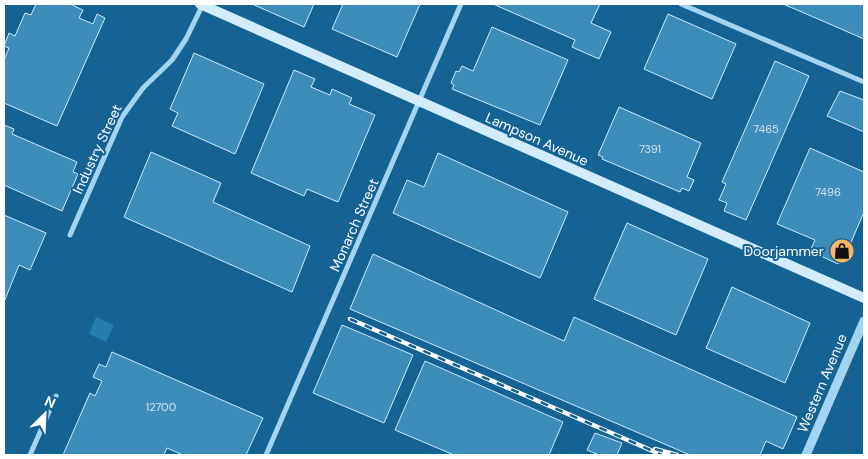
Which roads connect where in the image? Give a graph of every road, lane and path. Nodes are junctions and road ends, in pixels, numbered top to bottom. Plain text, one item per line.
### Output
1 (202, 4) edge
2 (461, 4) edge
3 (682, 4) edge
4 (864, 82) edge
5 (420, 102) junction
6 (70, 235) dead end
7 (864, 298) edge
8 (864, 321) edge
9 (56, 396) dead end
10 (30, 455) edge
11 (266, 455) edge
12 (806, 455) edge

1 - 5 main road, Lampson Avenue
1 - 6 street, Industry Street
2 - 5 street, Monarch Street
3 - 4 street
5 - 7 main road, Lampson Avenue
5 - 11 street, Monarch Street
8 - 12 street, Western Avenue
9 - 10 street

